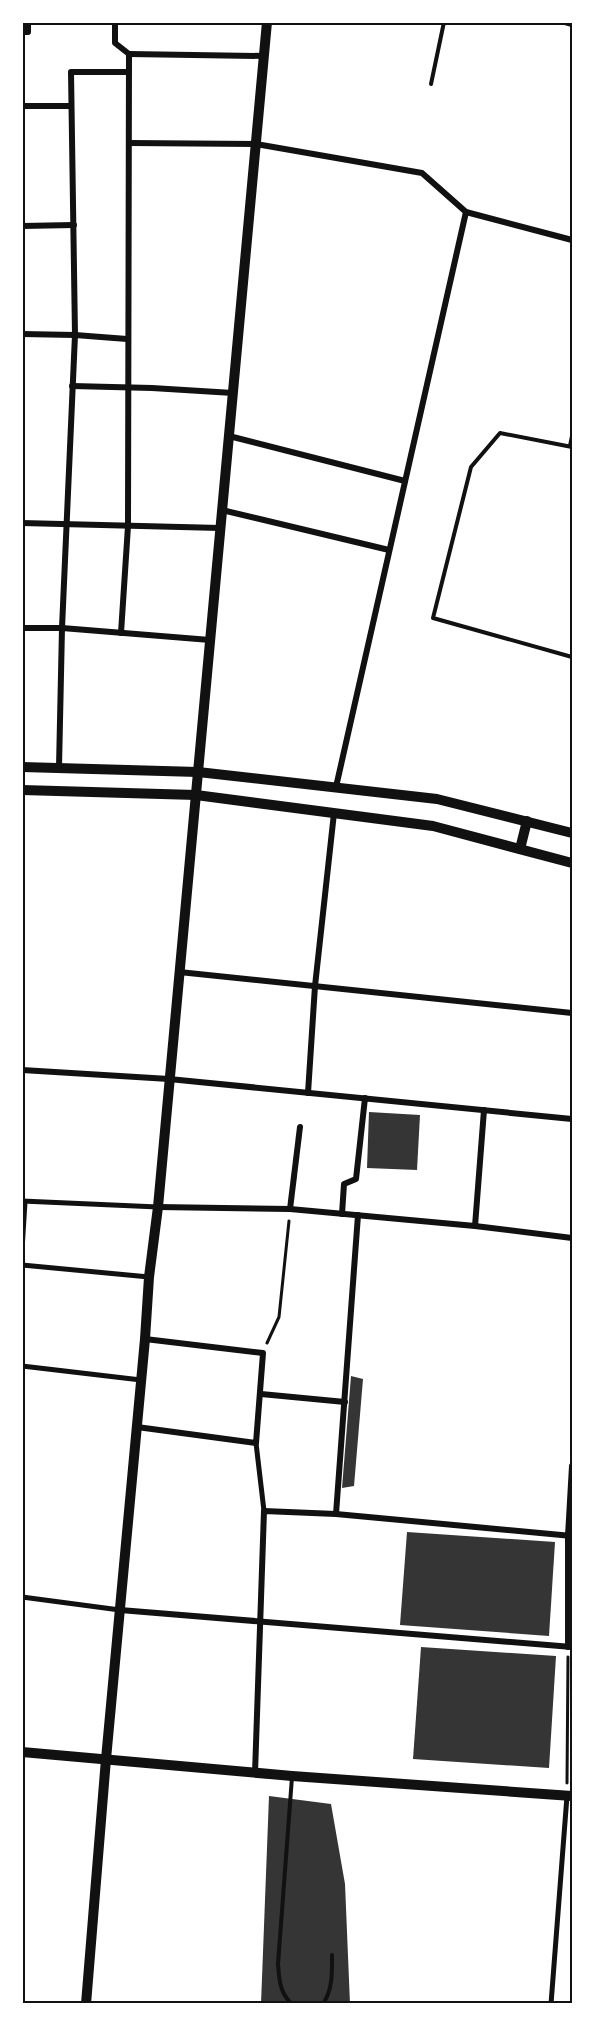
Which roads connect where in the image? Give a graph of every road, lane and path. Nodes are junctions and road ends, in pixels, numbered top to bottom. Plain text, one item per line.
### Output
1 (28, 22) edge
2 (115, 22) edge
3 (267, 22) edge
4 (444, 22) edge
5 (561, 22) edge
6 (573, 25) edge
7 (22, 32) edge
8 (129, 54) junction
9 (263, 56) junction
10 (129, 72) junction
11 (431, 84) dead end
12 (22, 105) edge
13 (71, 106) junction
14 (129, 143) junction
15 (256, 144) junction
16 (466, 212) junction
17 (74, 225) junction
18 (22, 226) edge
19 (573, 240) edge
20 (22, 334) edge
21 (75, 335) junction
22 (128, 339) junction
23 (72, 386) junction
24 (128, 387) junction
25 (233, 393) junction
26 (229, 436) junction
27 (573, 436) edge
28 (571, 447) edge
29 (405, 481) junction
30 (222, 510) junction
31 (22, 523) edge
32 (66, 524) junction
33 (128, 526) junction
34 (220, 528) junction
35 (389, 550) junction
36 (22, 628) edge
37 (62, 628) junction
38 (121, 633) junction
39 (210, 640) junction
40 (573, 657) edge
41 (22, 766) edge
42 (59, 767) junction
43 (198, 772) junction
44 (336, 788) junction
45 (22, 790) edge
46 (196, 795) junction
47 (334, 813) junction
48 (527, 821) junction
49 (573, 833) edge
50 (520, 849) junction
51 (573, 862) edge
52 (179, 972) junction
53 (315, 986) junction
54 (573, 1013) edge
55 (22, 1070) edge
56 (169, 1079) junction
57 (308, 1093) junction
58 (365, 1098) junction
59 (484, 1110) junction
60 (573, 1119) edge
61 (300, 1127) dead end
62 (24, 1202) edge
63 (158, 1207) junction
64 (290, 1209) junction
65 (342, 1214) junction
66 (358, 1215) junction
67 (475, 1226) junction
68 (573, 1238) edge
69 (22, 1250) edge
70 (22, 1264) edge
71 (149, 1277) junction
72 (145, 1338) junction
73 (263, 1353) junction
74 (22, 1366) edge
75 (141, 1380) junction
76 (261, 1394) junction
77 (345, 1402) junction
78 (137, 1427) junction
79 (256, 1443) junction
80 (573, 1466) edge
81 (264, 1511) junction
82 (336, 1514) junction
83 (570, 1536) edge
84 (22, 1597) edge
85 (120, 1610) junction
86 (261, 1621) junction
87 (570, 1647) edge
88 (22, 1752) edge
89 (106, 1759) junction
90 (255, 1773) junction
91 (292, 1776) junction
92 (570, 1796) edge
93 (332, 1955) dead end
94 (86, 2004) edge
95 (292, 2004) edge
96 (323, 2004) edge
97 (551, 2004) edge

1 - 7 street
2 - 8 street
3 - 9 street
4 - 11 lane
5 - 6 lane
8 - 9 street
8 - 10 street
9 - 15 street
10 - 13 street
10 - 14 street
12 - 13 street
13 - 17 street
14 - 15 street
14 - 22 street
15 - 16 street
15 - 25 street
16 - 19 street
16 - 29 street
17 - 18 street
17 - 21 street
20 - 21 street
21 - 22 street
21 - 23 street
22 - 24 street
23 - 24 street
23 - 32 street
24 - 25 street
24 - 33 street
25 - 26 street
26 - 29 street
26 - 30 street
27 - 28 lane
28 - 40 lane
29 - 35 street
30 - 34 street
30 - 35 street
31 - 32 street
32 - 33 street
32 - 37 street
33 - 34 street
33 - 38 street
34 - 39 street
35 - 44 street
36 - 37 street
37 - 38 street
37 - 42 street
38 - 39 street
39 - 43 street
41 - 42 street
42 - 43 street
43 - 44 street
43 - 46 street
44 - 48 street
45 - 46 street
46 - 47 street
46 - 52 street
47 - 50 street
47 - 53 street
48 - 49 street
48 - 50 street
50 - 51 street
52 - 53 street
52 - 56 street
53 - 54 street
53 - 57 street
55 - 56 street
56 - 57 street
56 - 63 street
57 - 58 street
58 - 59 street
58 - 65 street
59 - 60 street
59 - 67 street
61 - 64 street
62 - 63 street
62 - 69 street
63 - 64 street
63 - 71 street
64 - 65 street
64 - 73 path
65 - 66 street
66 - 67 street
66 - 77 street
67 - 68 street
70 - 71 street
71 - 72 street
72 - 73 street
72 - 75 street
73 - 76 street
74 - 75 street
75 - 78 street
76 - 77 street
76 - 79 street
77 - 82 street
78 - 79 street
78 - 85 street
79 - 81 street
80 - 83 street
81 - 82 street
81 - 86 street
82 - 83 street
83 - 87 street
84 - 85 street
85 - 86 street
85 - 89 street
86 - 87 street
86 - 90 street
87 - 92 path
88 - 89 street
89 - 90 street
89 - 94 street
90 - 91 street
91 - 92 street
91 - 95 lane
92 - 97 street
93 - 96 lane

